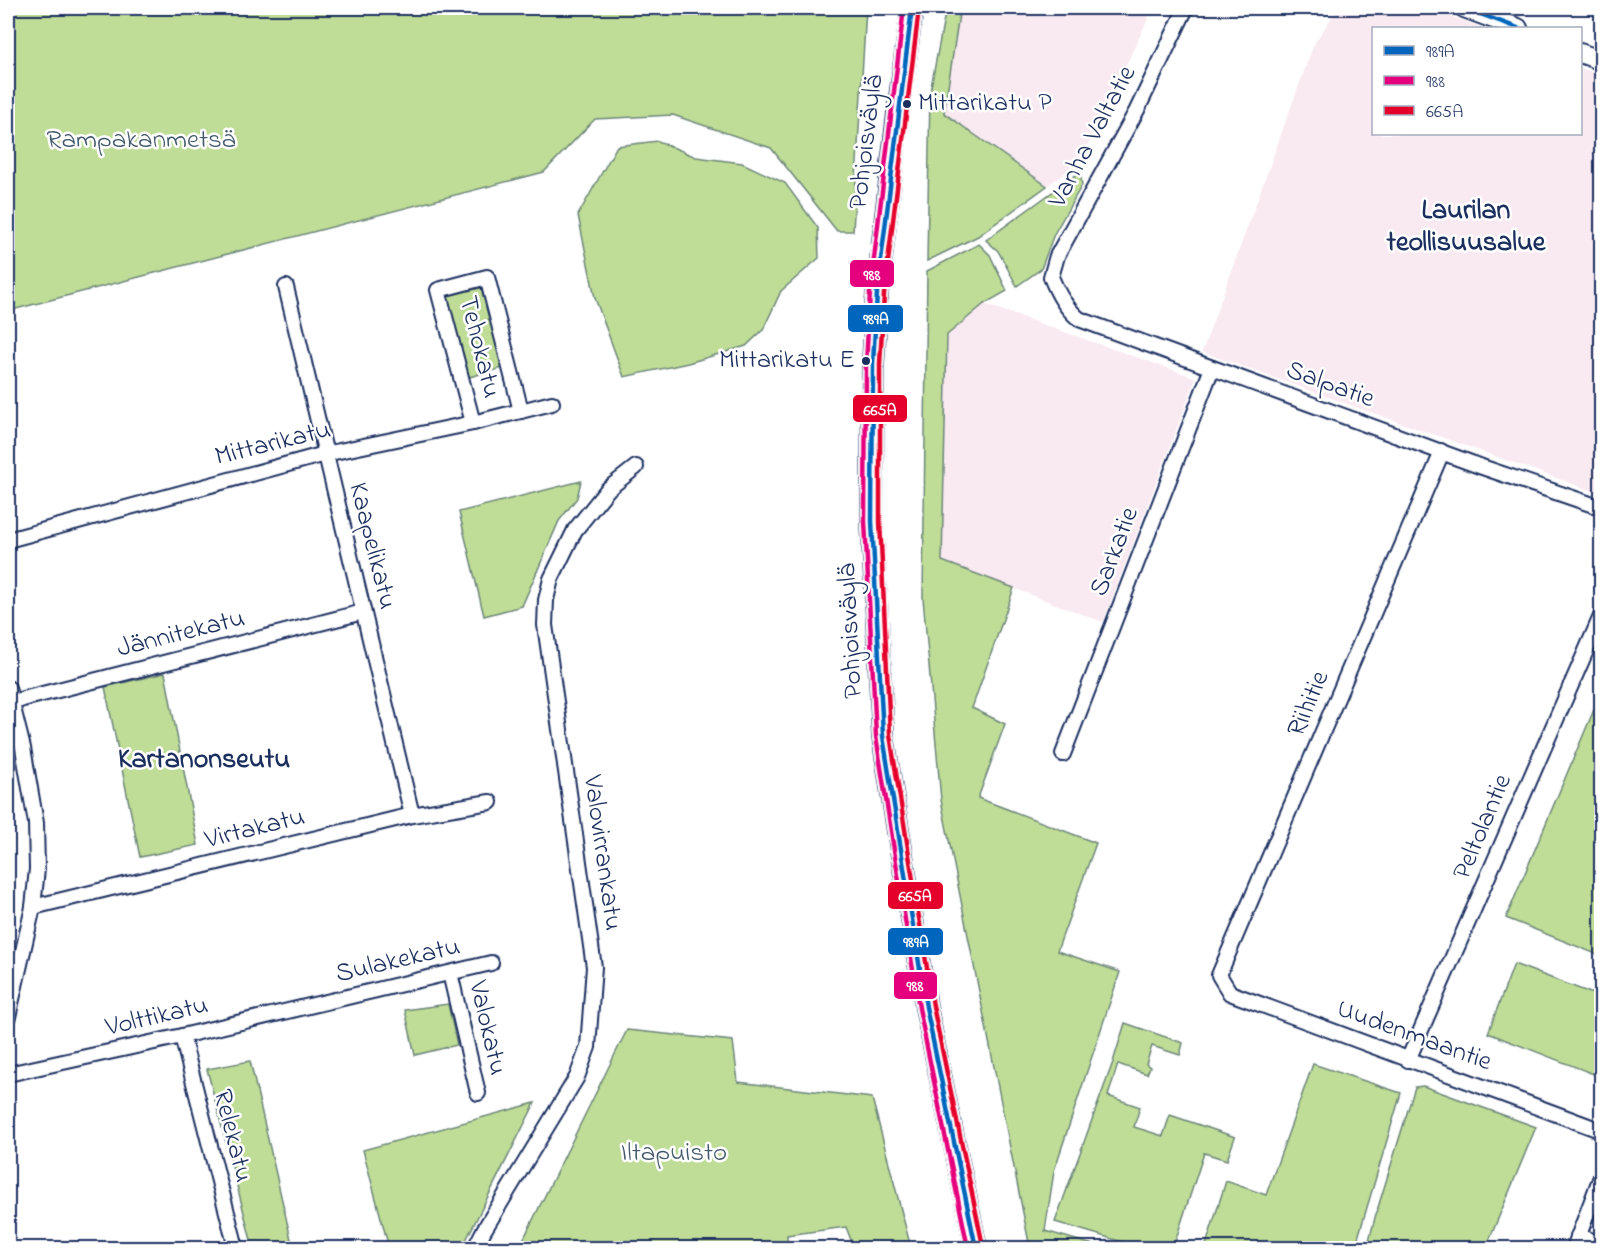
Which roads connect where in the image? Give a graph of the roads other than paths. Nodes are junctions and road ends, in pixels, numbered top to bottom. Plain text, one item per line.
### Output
1 (912, 8) edge
2 (1186, 8) edge
3 (1464, 8) edge
4 (1515, 27) edge
5 (1582, 53) edge
6 (1602, 61) edge
7 (286, 287) dead end
8 (1056, 289) joint
9 (1212, 368) junction
10 (552, 403) dead end
11 (521, 411) junction
12 (473, 423) junction
13 (1441, 451) junction
14 (326, 454) junction
15 (636, 467) dead end
16 (1602, 508) edge
17 (8, 540) edge
18 (363, 612) junction
19 (1602, 614) edge
20 (8, 688) edge
21 (11, 703) junction
22 (1063, 754) dead end
23 (490, 802) dead end
24 (412, 815) junction
25 (33, 908) junction
26 (491, 963) dead end
27 (450, 973) junction
28 (1219, 975) joint
29 (317, 1005) joint
30 (8, 1017) edge
31 (183, 1036) junction
32 (1408, 1060) junction
33 (8, 1074) edge
34 (478, 1093) dead end
35 (1602, 1131) edge
36 (1602, 1174) edge
37 (1576, 1242) edge
38 (1602, 1244) edge
39 (236, 1248) edge
40 (475, 1248) edge
41 (976, 1248) edge

1 - 41 main road, Pohjoisväylä
2 - 8 street, Vanha Valtatie
3 - 4 street
5 - 6 street
7 - 14 street, Kaapelikatu
8 - 9 street, Salpatie
9 - 13 street, Salpatie
9 - 22 street, Sarkatie
10 - 11 street, Mittarikatu
11 - 12 street, Mittarikatu
11 - 12 street, Tehokatu
12 - 14 street, Mittarikatu
13 - 16 street, Salpatie
13 - 28 street, Riihitie
14 - 17 street, Mittarikatu
14 - 18 street, Kaapelikatu
15 - 40 street, Valovirrankatu
18 - 21 street, Jännitekatu
18 - 24 street, Kaapelikatu
19 - 32 street, Peltolantie
20 - 21 street
21 - 25 street
23 - 24 street, Virtakatu
24 - 25 street, Virtakatu
25 - 30 street
26 - 27 street, Sulakekatu
27 - 29 street, Sulakekatu
27 - 34 street, Valokatu
28 - 32 street, Uudenmaantie
29 - 31 street, Volttikatu
31 - 33 street, Volttikatu
31 - 39 street, Relekatu
32 - 35 street, Uudenmaantie
36 - 37 street
37 - 38 street

